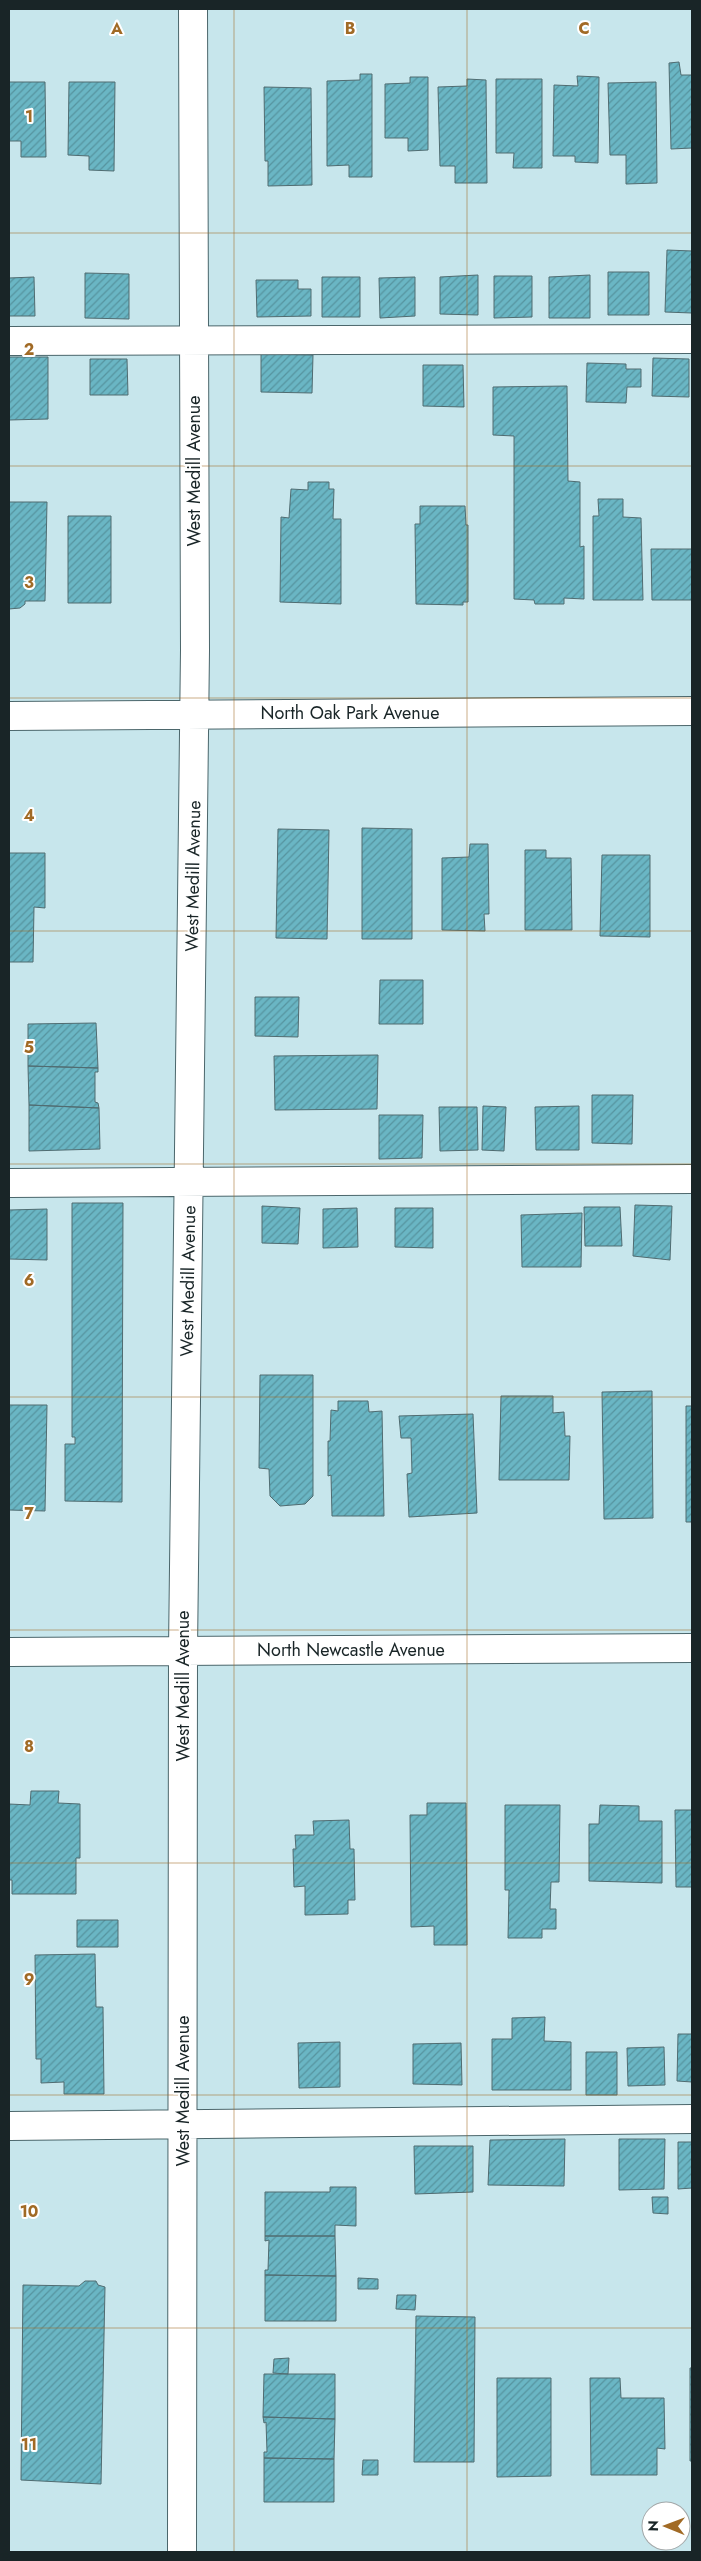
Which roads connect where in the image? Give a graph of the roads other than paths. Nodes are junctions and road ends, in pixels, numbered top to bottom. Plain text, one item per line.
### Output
1 (192, 9) edge
2 (692, 339) edge
3 (194, 340) junction
4 (9, 341) edge
5 (692, 712) edge
6 (194, 715) junction
7 (9, 716) edge
8 (692, 1179) edge
9 (190, 1182) junction
10 (9, 1183) edge
11 (692, 1648) edge
12 (183, 1651) junction
13 (9, 1652) edge
14 (692, 2118) edge
15 (183, 2124) junction
16 (9, 2126) edge
17 (182, 2552) edge

1 - 3 street, West Medill Avenue
2 - 3 street
3 - 4 street
3 - 6 street, West Medill Avenue
5 - 6 street, North Oak Park Avenue
6 - 7 street, North Oak Park Avenue
6 - 9 street, West Medill Avenue
8 - 9 street
9 - 10 street
9 - 12 street, West Medill Avenue
11 - 12 street, North Newcastle Avenue
12 - 13 street, North Newcastle Avenue
12 - 15 street, West Medill Avenue
14 - 15 street
15 - 16 street
15 - 17 street, West Medill Avenue

